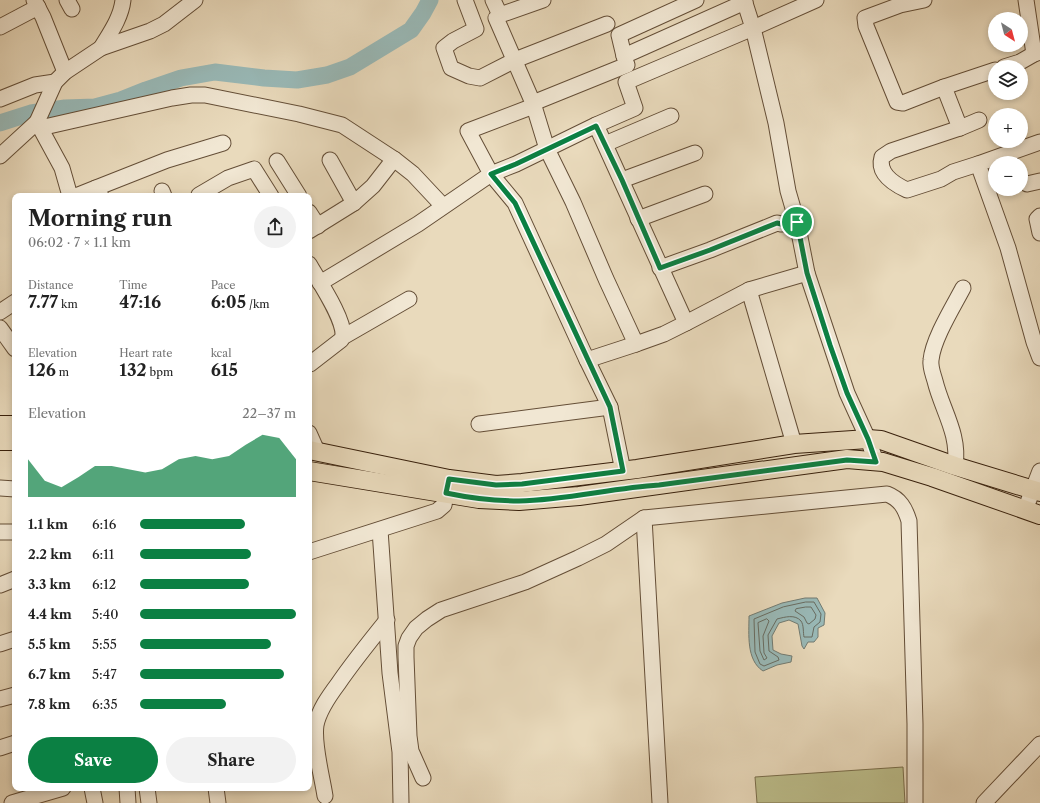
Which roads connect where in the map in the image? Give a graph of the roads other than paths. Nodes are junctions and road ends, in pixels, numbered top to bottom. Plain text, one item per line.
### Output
1 (123, 0) edge
2 (195, 0) edge
3 (465, 0) edge
4 (493, 0) edge
5 (543, 0) edge
6 (696, 0) edge
7 (816, 0) edge
8 (924, 0) edge
9 (1026, 0) edge
10 (745, 1) edge
11 (36, 4) edge
12 (500, 15) junction
13 (607, 24) dead end
14 (0, 27) edge
15 (753, 28) junction
16 (101, 48) junction
17 (1037, 53) edge
18 (624, 56) junction
19 (515, 60) junction
20 (1024, 60) edge
21 (988, 72) edge
22 (60, 77) junction
23 (944, 87) junction
24 (0, 99) edge
25 (533, 103) junction
26 (671, 116) dead end
27 (979, 120) dead end
28 (39, 123) junction
29 (596, 126) junction
30 (960, 128) junction
31 (1040, 142) edge
32 (223, 143) dead end
33 (605, 144) junction
34 (547, 149) junction
35 (695, 153) dead end
36 (0, 156) edge
37 (394, 159) junction
38 (330, 160) dead end
39 (277, 161) dead end
40 (978, 164) junction
41 (491, 174) junction
42 (622, 180) junction
43 (98, 192) edge
44 (69, 193) edge
45 (202, 193) edge
46 (269, 193) edge
47 (297, 193) edge
48 (705, 194) dead end
49 (354, 203) junction
50 (444, 206) junction
51 (1040, 216) edge
52 (638, 219) junction
53 (797, 222) junction
54 (313, 228) edge
55 (1040, 233) edge
56 (660, 268) junction
57 (312, 269) edge
58 (807, 273) junction
59 (320, 283) junction
60 (963, 288) dead end
61 (749, 290) junction
62 (409, 298) dead end
63 (12, 304) edge
64 (0, 312) edge
65 (686, 323) junction
66 (0, 328) edge
67 (343, 337) junction
68 (636, 344) junction
69 (12, 345) edge
70 (1040, 358) edge
71 (587, 360) junction
72 (312, 362) edge
73 (610, 407) junction
74 (479, 424) dead end
75 (0, 425) edge
76 (12, 425) edge
77 (874, 439) junction
78 (0, 441) edge
79 (12, 441) edge
80 (794, 444) junction
81 (313, 450) edge
82 (876, 462) junction
83 (955, 466) junction
84 (312, 470) edge
85 (1040, 470) edge
86 (634, 476) junction
87 (448, 486) junction
88 (0, 488) edge
89 (12, 488) edge
90 (1036, 491) edge
91 (1032, 512) edge
92 (644, 518) junction
93 (380, 530) junction
94 (0, 532) edge
95 (12, 532) edge
96 (312, 551) edge
97 (12, 580) edge
98 (0, 585) edge
99 (387, 620) junction
100 (12, 641) edge
101 (0, 644) edge
102 (12, 697) edge
103 (0, 699) edge
104 (12, 744) edge
105 (1040, 744) edge
106 (0, 748) edge
107 (423, 778) dead end
108 (53, 791) edge
109 (93, 791) edge
110 (127, 791) edge
111 (147, 791) edge
112 (216, 791) edge
113 (325, 796) dead end
114 (12, 803) edge
115 (95, 803) edge
116 (128, 803) edge
117 (149, 803) edge
118 (218, 803) edge
119 (401, 803) edge
120 (660, 803) edge
121 (915, 803) edge
122 (984, 803) edge

1 - 16 street
2 - 16 street
3 - 19 street
4 - 12 street
5 - 12 street
6 - 18 street
7 - 15 street
8 - 23 street
9 - 17 street
10 - 15 street
10 - 18 street
11 - 14 street
11 - 22 street
12 - 19 street
13 - 19 street
15 - 29 street
15 - 53 street
16 - 22 street
17 - 20 street
18 - 25 street
19 - 25 street
21 - 23 street
22 - 24 street
22 - 28 street
23 - 30 street
25 - 34 street
25 - 41 street
26 - 33 street
27 - 30 street
28 - 36 street
28 - 37 street
28 - 44 street
29 - 33 street
29 - 34 street
30 - 40 street
31 - 40 street
32 - 43 street
33 - 42 street
34 - 41 street
34 - 68 street
35 - 42 street
37 - 49 street
37 - 50 street
38 - 49 street
39 - 47 street
40 - 70 street
41 - 50 street
41 - 71 street
42 - 52 street
45 - 46 street
48 - 52 street
49 - 54 street
50 - 59 street
51 - 55 street
52 - 56 street
53 - 56 street
53 - 58 street
56 - 65 street
57 - 59 street
58 - 61 street
58 - 77 street
59 - 67 street
60 - 83 street
61 - 65 street
61 - 80 street
62 - 67 street
63 - 64 street
65 - 68 street
66 - 69 street
67 - 72 street
68 - 71 street
71 - 73 street
73 - 74 street
73 - 86 street
75 - 76 main road
77 - 80 main road
77 - 82 street
77 - 83 main road
78 - 79 main road
80 - 86 main road
81 - 87 main road
82 - 86 main road
82 - 91 main road
83 - 90 main road
84 - 87 main road
85 - 90 street
86 - 87 main road
86 - 87 main road
87 - 93 street
88 - 89 street
90 - 91 street
92 - 107 street
92 - 120 street
92 - 121 street
93 - 96 street
93 - 99 street
94 - 95 street
97 - 98 street
99 - 113 street
99 - 119 street
100 - 101 street
102 - 103 street
104 - 106 street
105 - 122 street
108 - 114 street
109 - 115 street
110 - 116 street
111 - 117 street
112 - 118 street

